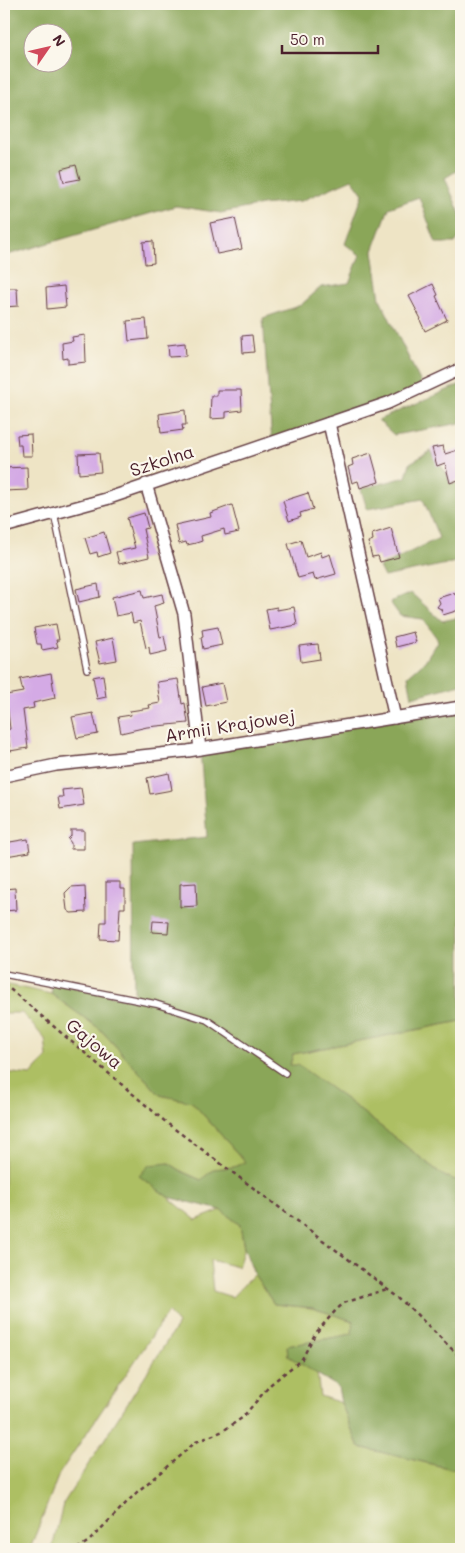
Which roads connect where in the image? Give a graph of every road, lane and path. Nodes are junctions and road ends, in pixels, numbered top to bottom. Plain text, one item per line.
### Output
1 (461, 369) edge
2 (329, 423) junction
3 (146, 484) junction
4 (54, 513) junction
5 (4, 527) edge
6 (87, 668) dead end
7 (461, 707) edge
8 (395, 718) junction
9 (200, 749) junction
10 (4, 776) edge
11 (4, 974) edge
12 (4, 984) edge
13 (285, 1073) dead end
14 (387, 1289) junction
15 (461, 1358) edge
16 (77, 1549) edge

1 - 2 street, Szkolna
2 - 3 street, Szkolna
2 - 8 street
3 - 4 street, Szkolna
3 - 9 street
4 - 5 street, Szkolna
4 - 6 lane
7 - 8 street, Armii Krajowej
8 - 9 street, Armii Krajowej
9 - 10 street, Armii Krajowej
11 - 13 lane
12 - 14 path, Gajowa
14 - 15 path, Gajowa
14 - 16 path

